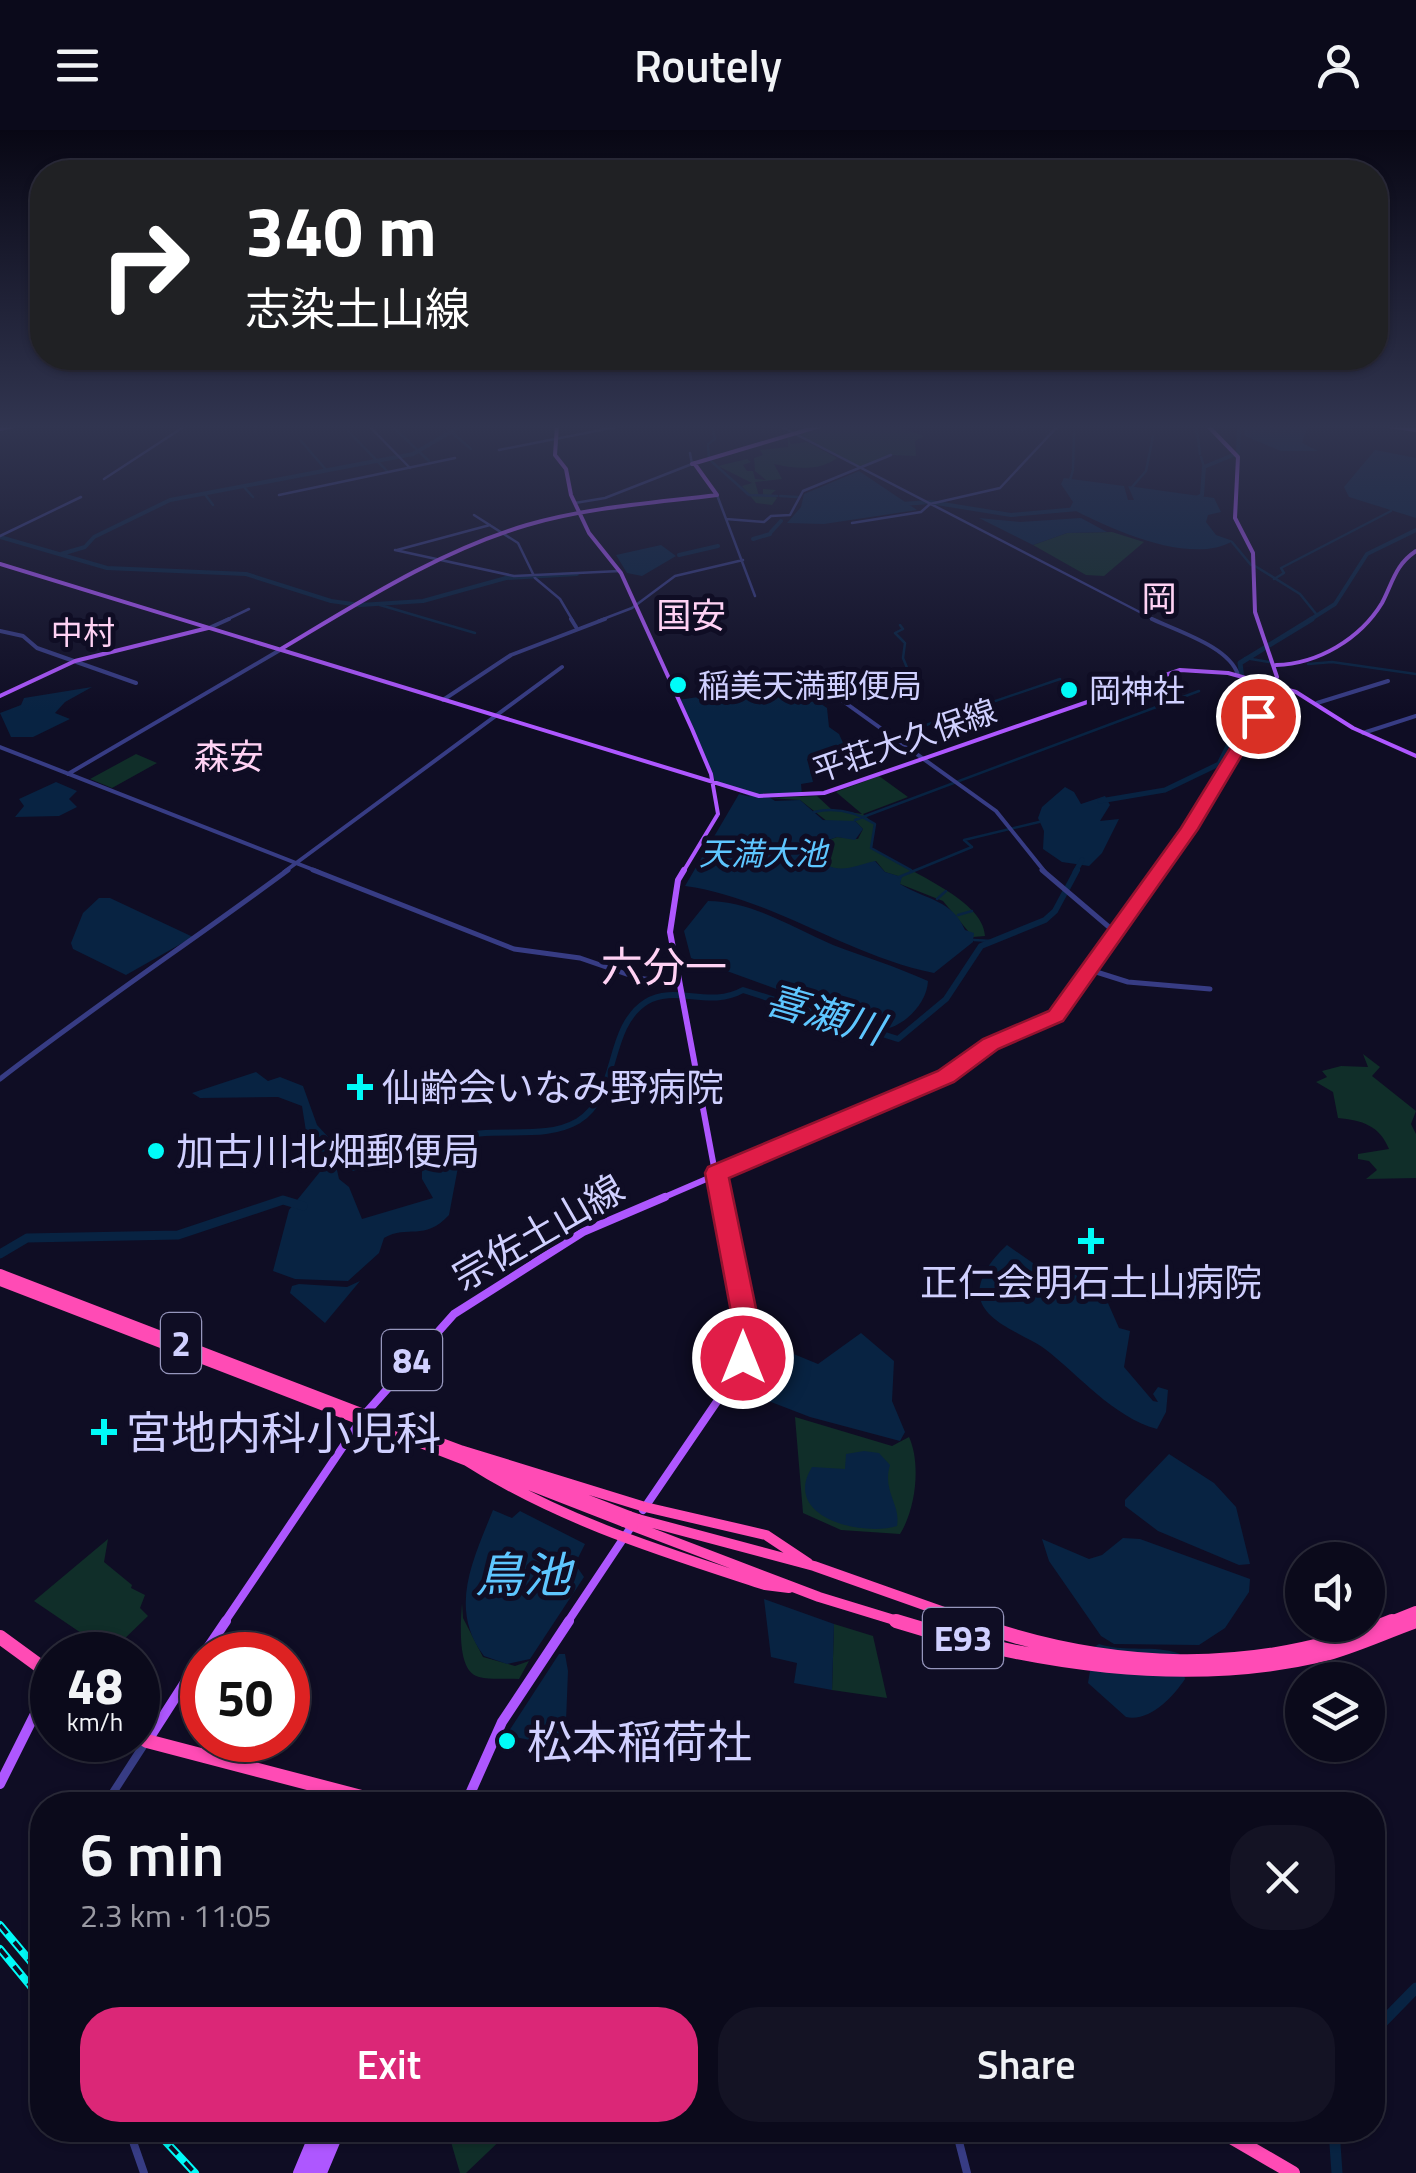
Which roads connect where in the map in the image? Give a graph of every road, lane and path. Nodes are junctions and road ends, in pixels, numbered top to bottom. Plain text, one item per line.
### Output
1 (30, 521) edge
2 (485, 521) edge
3 (551, 521) edge
4 (584, 521) edge
5 (728, 521) edge
6 (862, 521) edge
7 (964, 521) edge
8 (1237, 521) edge
9 (852, 523) dead end
10 (490, 524) junction
11 (504, 533) junction
12 (2, 535) edge
13 (1416, 551) edge
14 (433, 560) junction
15 (741, 560) junction
16 (0, 564) edge
17 (620, 572) junction
18 (534, 576) junction
19 (753, 595) dead end
20 (636, 606) junction
21 (249, 608) dead end
22 (209, 628) junction
23 (577, 628) junction
24 (0, 632) edge
25 (280, 650) junction
26 (75, 662) junction
27 (1276, 665) junction
28 (562, 668) dead end
29 (801, 671) dead end
30 (1239, 676) junction
31 (1388, 681) dead end
32 (136, 684) dead end
33 (1273, 685) junction
34 (0, 696) edge
35 (443, 700) junction
36 (1317, 703) junction
37 (496, 716) junction
38 (1416, 716) edge
39 (1364, 734) junction
40 (0, 747) edge
41 (1416, 756) edge
42 (922, 758) junction
43 (68, 774) junction
44 (714, 784) junction
45 (297, 864) junction
46 (1116, 933) junction
47 (1090, 970) junction
48 (680, 984) junction
49 (1210, 990) dead end
50 (0, 1080) edge
51 (716, 1173) junction
52 (0, 1277) edge
53 (363, 1417) junction
54 (457, 1449) junction
55 (467, 1461) junction
56 (646, 1506) junction
57 (635, 1522) junction
58 (623, 1538) junction
59 (812, 1566) junction
60 (806, 1590) junction
61 (1416, 1611) edge
62 (1416, 1621) edge
63 (219, 1632) edge
64 (0, 1637) edge
65 (1094, 1659) junction
66 (30, 1661) edge
67 (1185, 1665) junction
68 (180, 1687) edge
69 (160, 1714) edge
70 (30, 1723) edge
71 (160, 1743) edge
72 (129, 1762) edge
73 (0, 1784) edge
74 (112, 1792) edge
75 (343, 1792) edge
76 (471, 1792) edge
77 (134, 2142) edge
78 (311, 2142) edge
79 (319, 2142) edge
80 (330, 2142) edge
81 (332, 2142) edge
82 (959, 2142) edge
83 (1240, 2142) edge
84 (144, 2173) edge
85 (298, 2173) edge
86 (306, 2173) edge
87 (314, 2173) edge
88 (322, 2173) edge
89 (967, 2173) edge
90 (1293, 2173) edge

1 - 12 street
2 - 10 street
3 - 11 main road
4 - 17 main road
5 - 15 street
6 - 9 street
7 - 30 street
8 - 27 main road
10 - 11 street
10 - 14 street
11 - 14 main road
11 - 18 street
13 - 27 main road
14 - 18 street
14 - 25 main road
15 - 19 street
15 - 20 street
16 - 22 main road
17 - 18 street
17 - 20 main road
18 - 23 street
20 - 23 street
20 - 44 main road
21 - 22 street
22 - 25 main road, 平荘大久保線
22 - 26 main road
23 - 35 street
24 - 26 street
25 - 35 main road, 平荘大久保線
25 - 43 street
26 - 32 street
26 - 34 main road
27 - 33 main road, 宗佐土山線
28 - 37 street
29 - 42 street
30 - 33 main road, 平荘大久保線
30 - 42 main road, 平荘大久保線
31 - 36 street
33 - 36 main road, 平荘大久保線
33 - 46 main road, 宗佐土山線
35 - 37 main road, 平荘大久保線
36 - 39 main road, 平荘大久保線
37 - 44 main road, 平荘大久保線
37 - 45 street
38 - 39 street
39 - 41 main road, 平荘大久保線
40 - 43 street
42 - 44 main road, 平荘大久保線
42 - 46 street
43 - 45 street
44 - 48 main road
45 - 48 street
45 - 50 street
46 - 47 main road, 宗佐土山線
47 - 49 street
47 - 51 main road, 宗佐土山線
48 - 51 main road
51 - 56 main road
51 - 63 main road, 宗佐土山線 / 84
52 - 53 highway, 2
53 - 54 highway, 2
53 - 55 highway, 2
54 - 56 highway
54 - 57 highway, 2
55 - 57 highway, 2
55 - 58 highway
56 - 58 main road
56 - 59 highway
57 - 59 highway, E93
57 - 60 highway, E93
58 - 60 highway
58 - 76 main road
59 - 65 highway, E93
60 - 65 highway, E93
61 - 67 highway, E93
62 - 67 highway, E93
64 - 66 highway
65 - 67 highway, E93
68 - 69 main road, 宗佐土山線 / 84
70 - 73 main road
71 - 75 highway
72 - 74 street
77 - 84 street
78 - 85 main road
79 - 86 main road
80 - 87 main road
81 - 88 main road
82 - 89 street
83 - 90 highway

